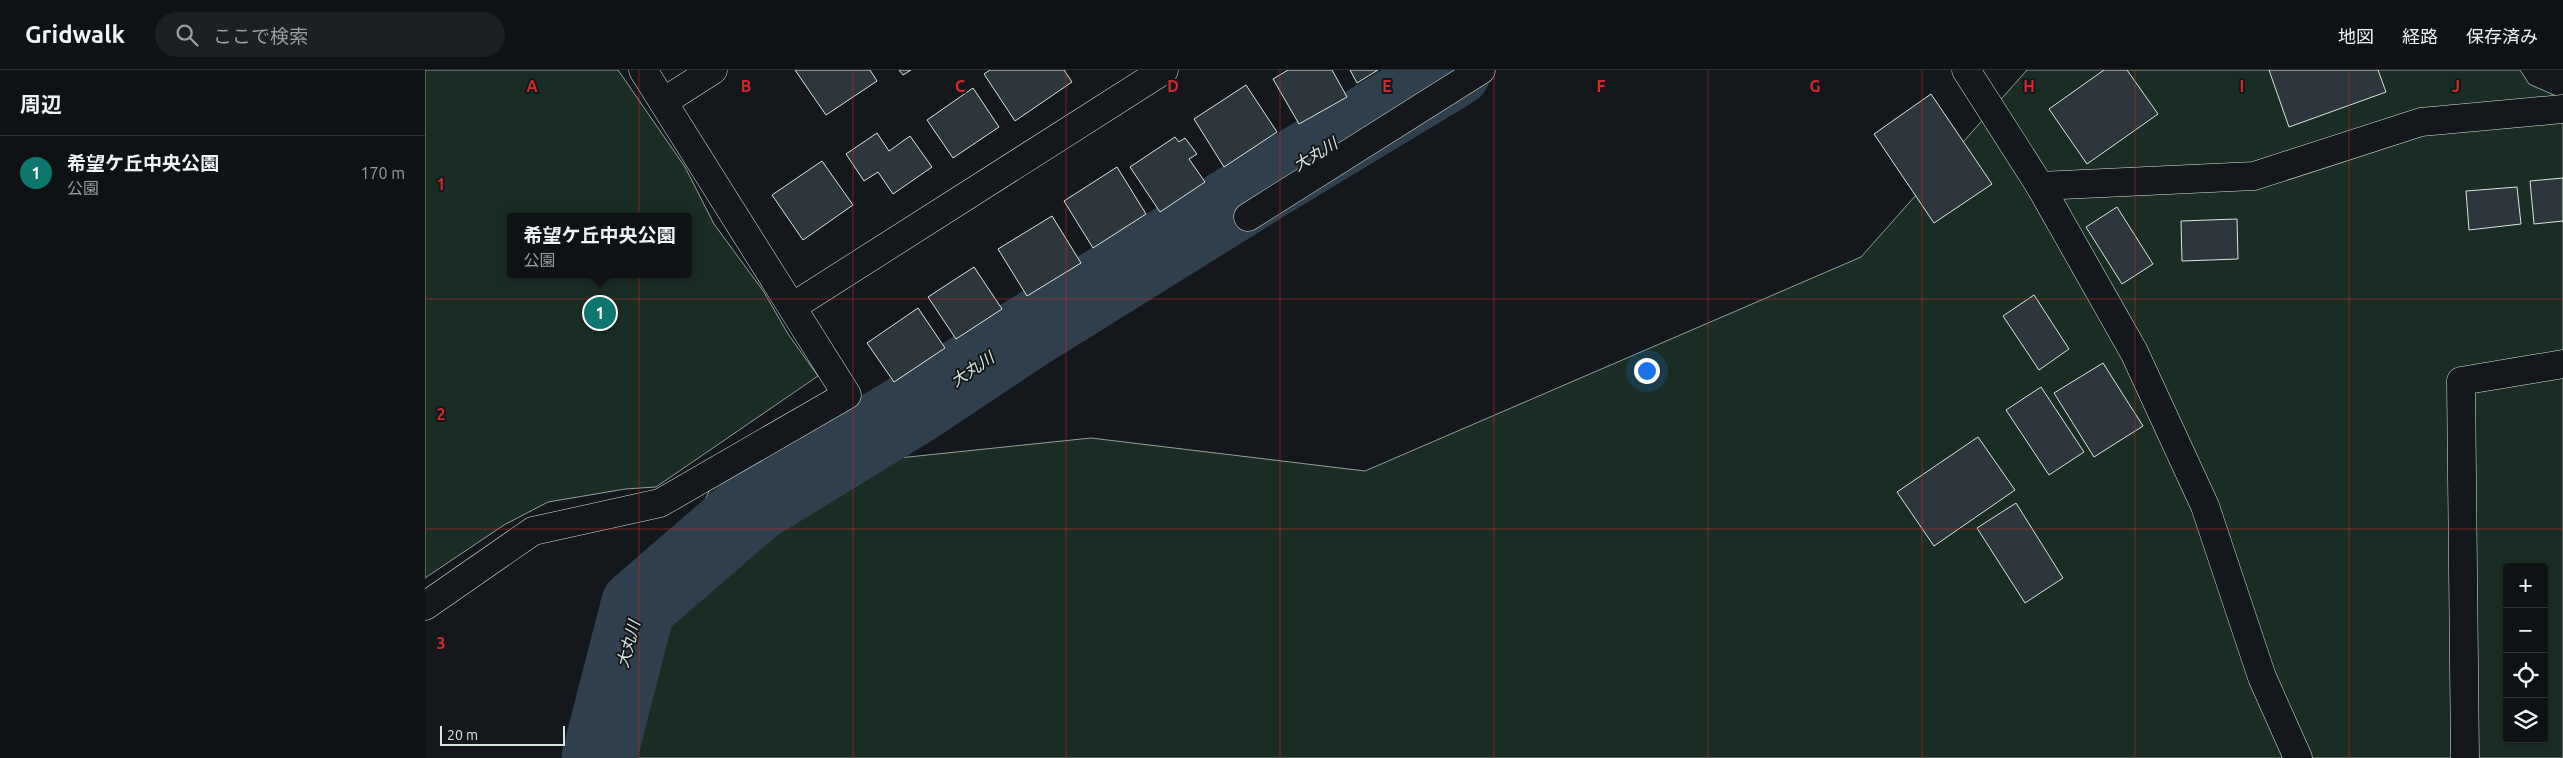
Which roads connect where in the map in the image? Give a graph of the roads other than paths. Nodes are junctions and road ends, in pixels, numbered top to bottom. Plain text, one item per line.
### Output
1 (643, 70) edge
2 (713, 70) edge
3 (1164, 70) edge
4 (1481, 70) edge
5 (1966, 70) edge
6 (663, 102) junction
7 (2563, 108) edge
8 (2040, 186) junction
9 (1249, 217) dead end
10 (792, 307) junction
11 (2563, 364) edge
12 (425, 606) edge
13 (2298, 758) edge
14 (2465, 758) edge

1 - 6 street
2 - 6 street
3 - 10 street
4 - 9 street
5 - 8 street
6 - 10 street
7 - 8 street
8 - 13 street
10 - 12 street
11 - 14 street

